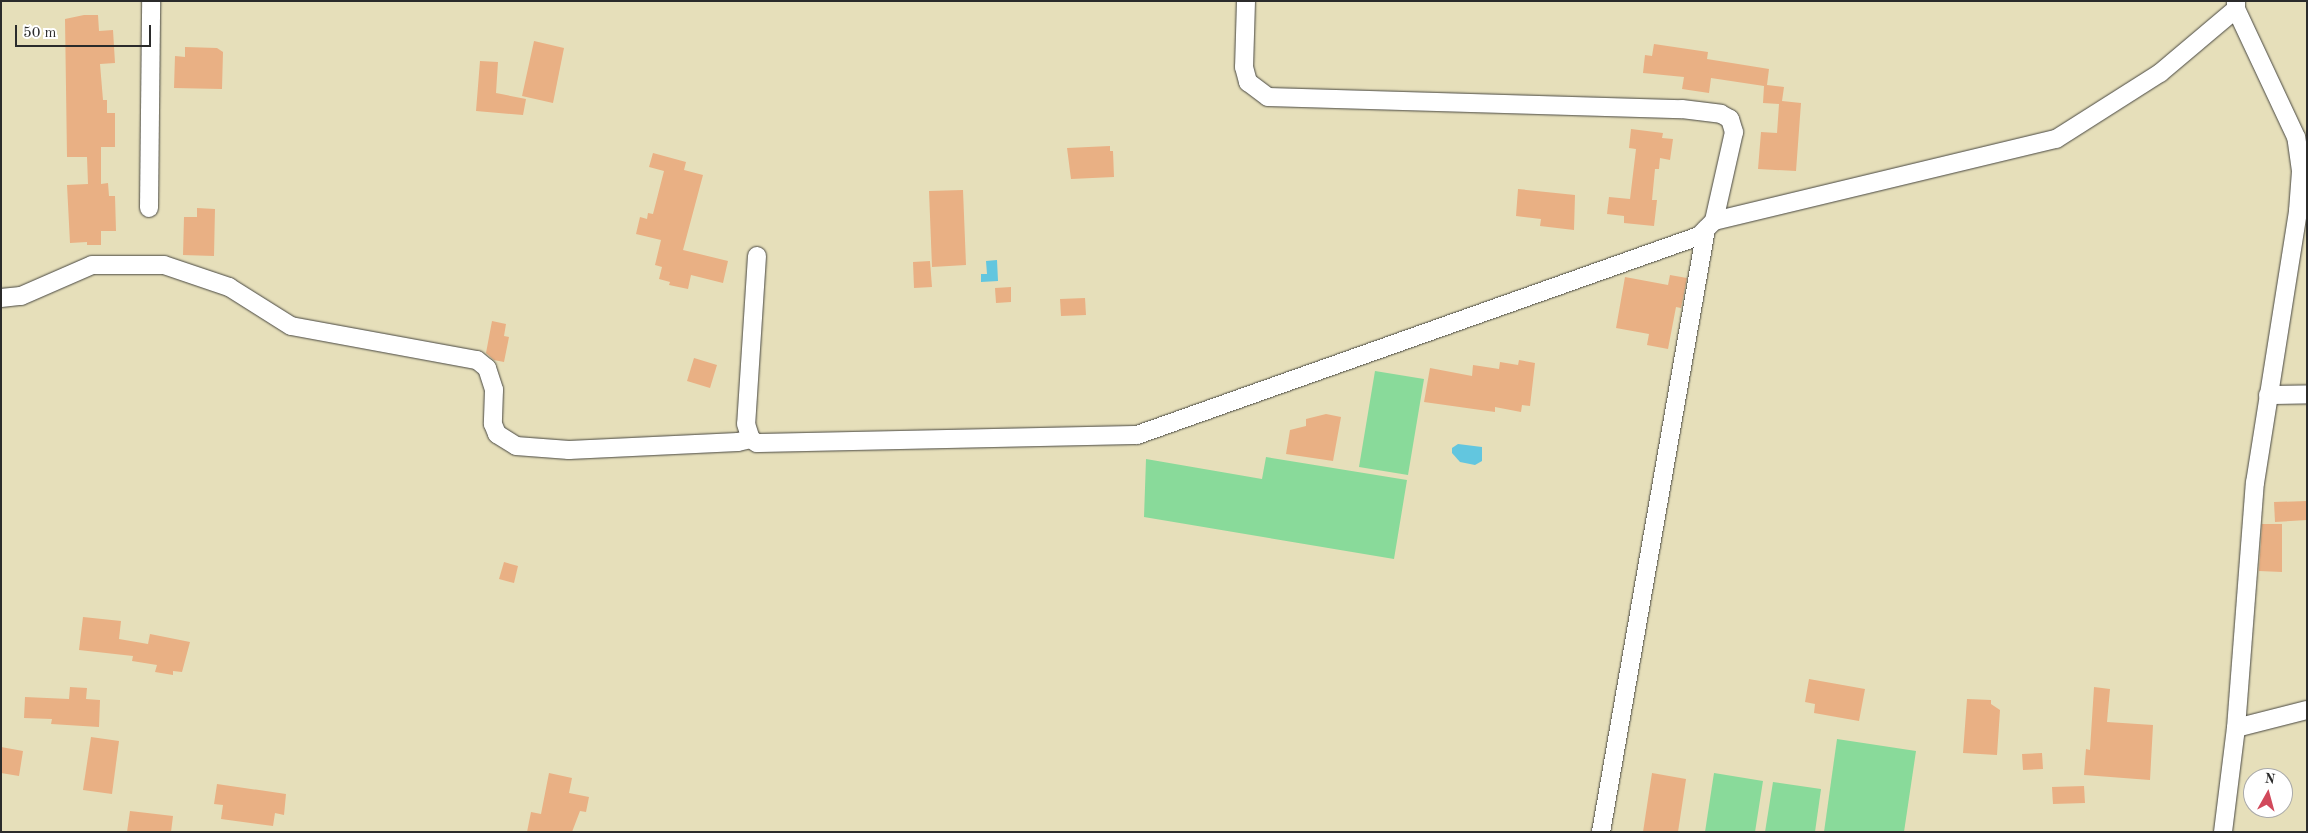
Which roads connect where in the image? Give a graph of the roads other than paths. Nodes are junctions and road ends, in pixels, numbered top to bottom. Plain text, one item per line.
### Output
1 (151, 1) edge
2 (1246, 1) edge
3 (2236, 5) edge
4 (149, 208) dead end
5 (1710, 225) junction
6 (758, 256) dead end
7 (1, 298) edge
8 (2307, 394) edge
9 (2268, 395) junction
10 (751, 439) junction
11 (2307, 710) edge
12 (2236, 728) junction
13 (1601, 832) edge
14 (2223, 832) edge

1 - 4 street
2 - 5 street
3 - 5 street
3 - 9 street
5 - 10 street
5 - 13 street
6 - 10 street
7 - 10 street
8 - 9 street
9 - 12 street
11 - 12 street
12 - 14 street

